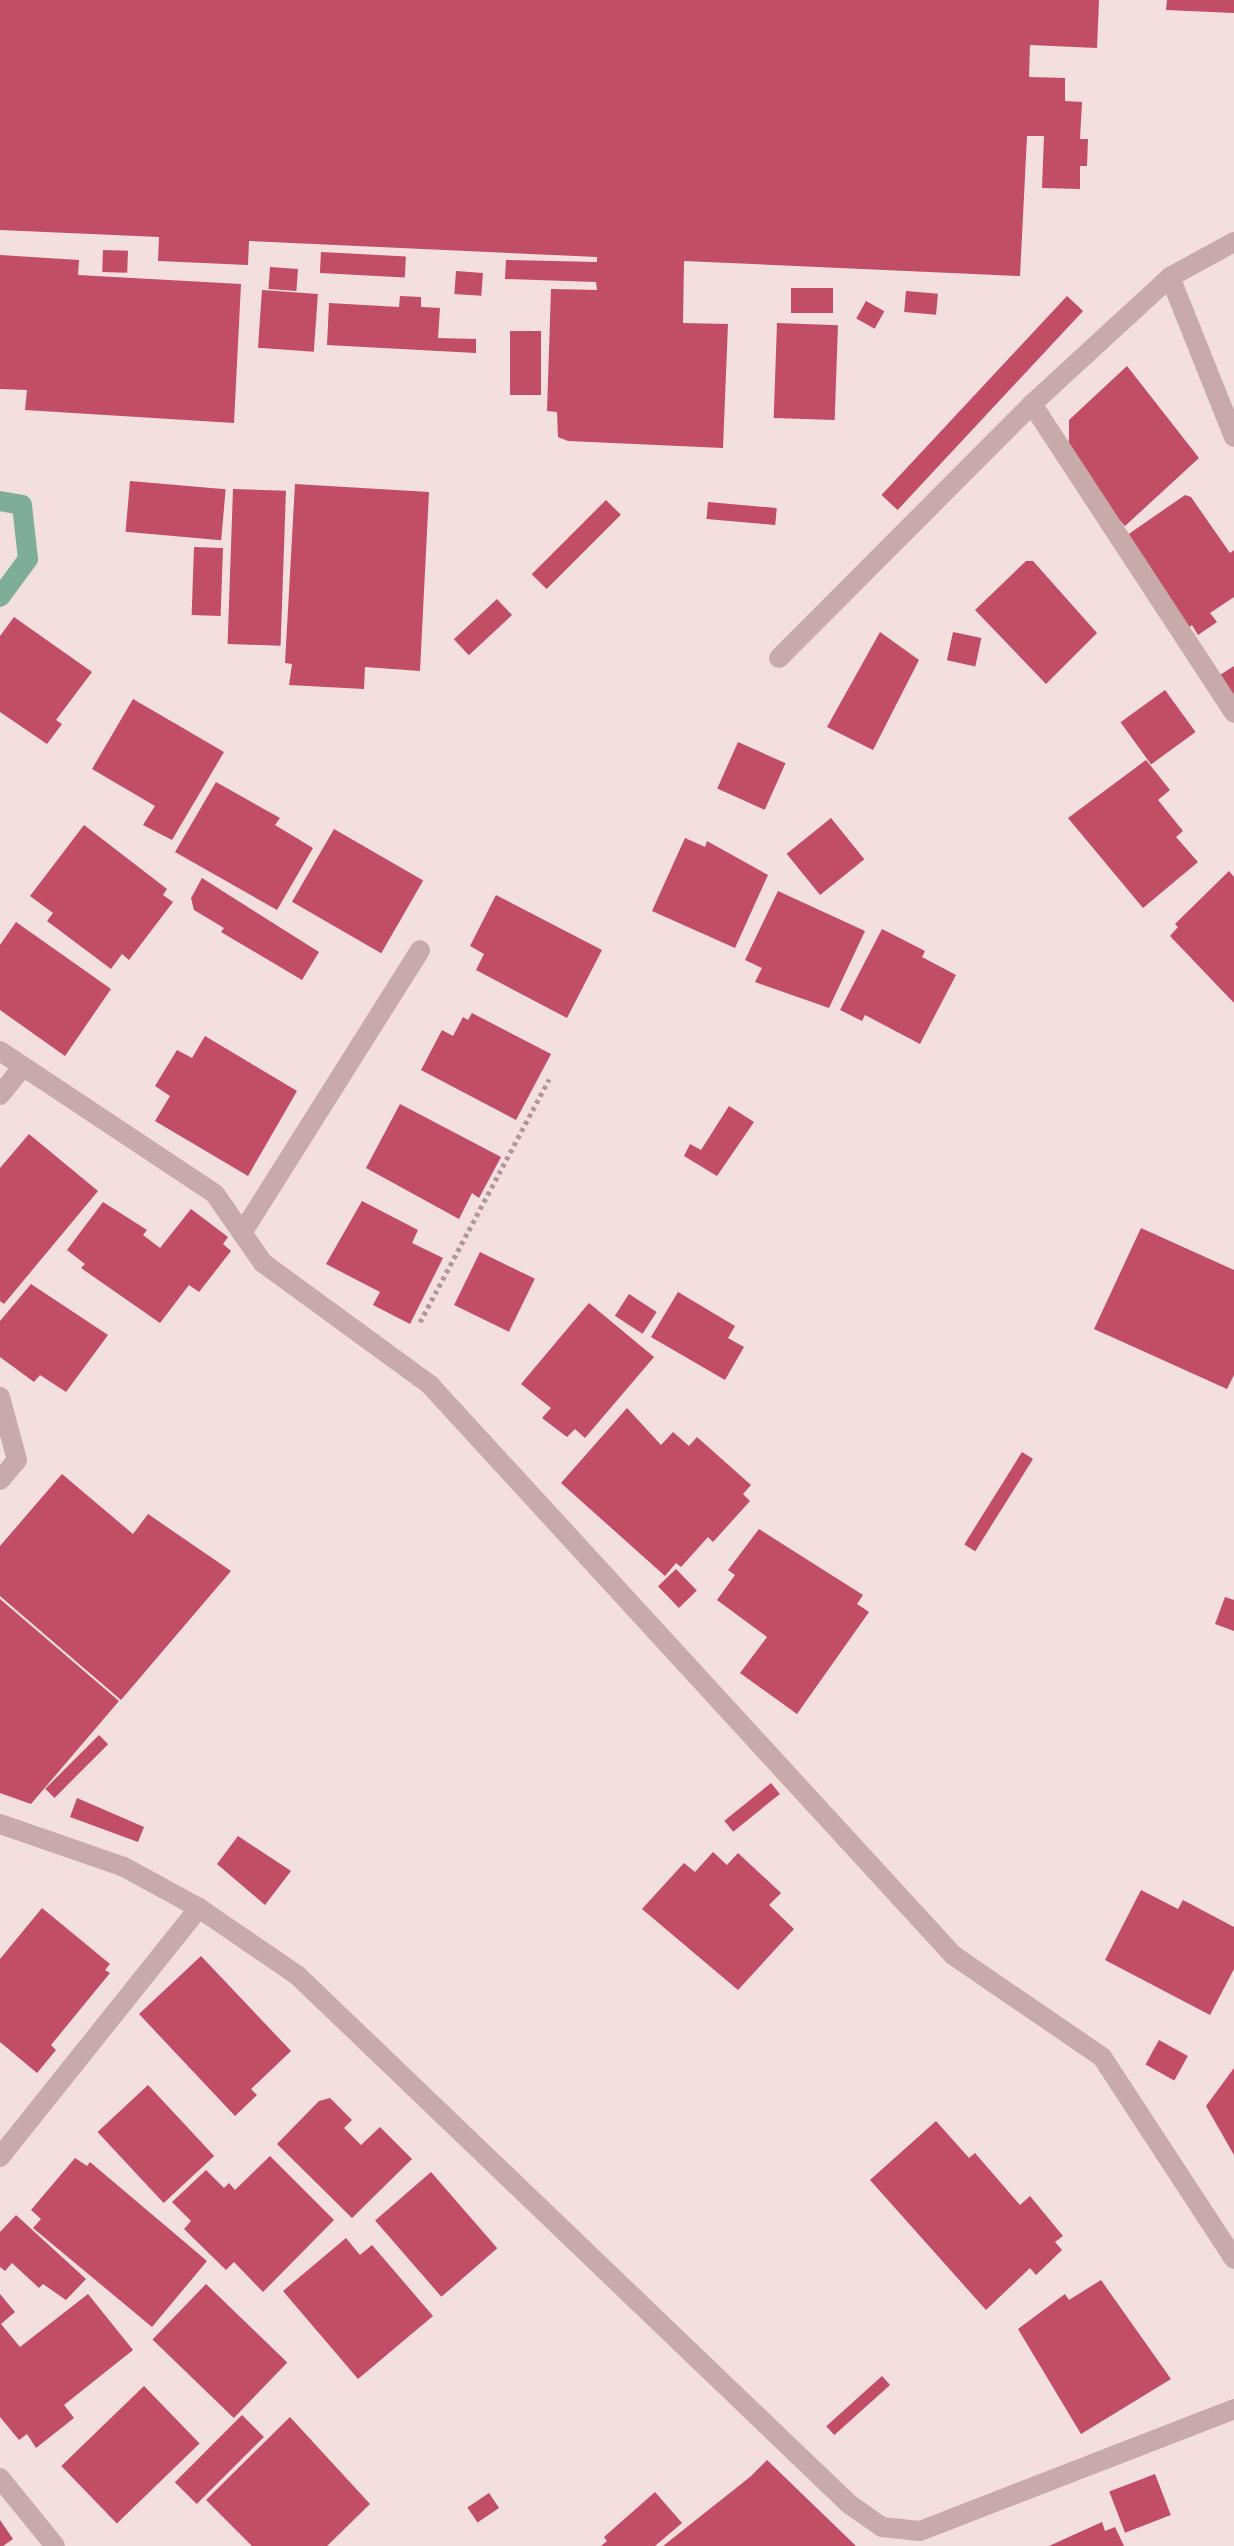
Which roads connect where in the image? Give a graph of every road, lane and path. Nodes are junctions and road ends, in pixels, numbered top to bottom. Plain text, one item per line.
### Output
1 (1234, 242) edge
2 (1170, 277) junction
3 (1032, 404) junction
4 (1234, 437) edge
5 (779, 658) dead end
6 (1234, 713) edge
7 (420, 950) dead end
8 (0, 1051) edge
9 (21, 1069) junction
10 (549, 1079) dead end
11 (0, 1095) edge
12 (242, 1233) junction
13 (398, 1362) junction
14 (0, 1397) edge
15 (0, 1480) edge
16 (0, 1824) edge
17 (199, 1908) junction
18 (0, 2157) edge
19 (1234, 2259) edge
20 (1234, 2409) edge
21 (0, 2478) edge
22 (55, 2546) edge

1 - 2 street
2 - 3 street
2 - 4 street
3 - 5 street
3 - 6 street
7 - 12 street
8 - 9 street
9 - 11 street
9 - 12 street
10 - 13 path
12 - 13 street
13 - 19 street
14 - 15 street
16 - 17 street
17 - 18 street
17 - 20 street
21 - 22 street

